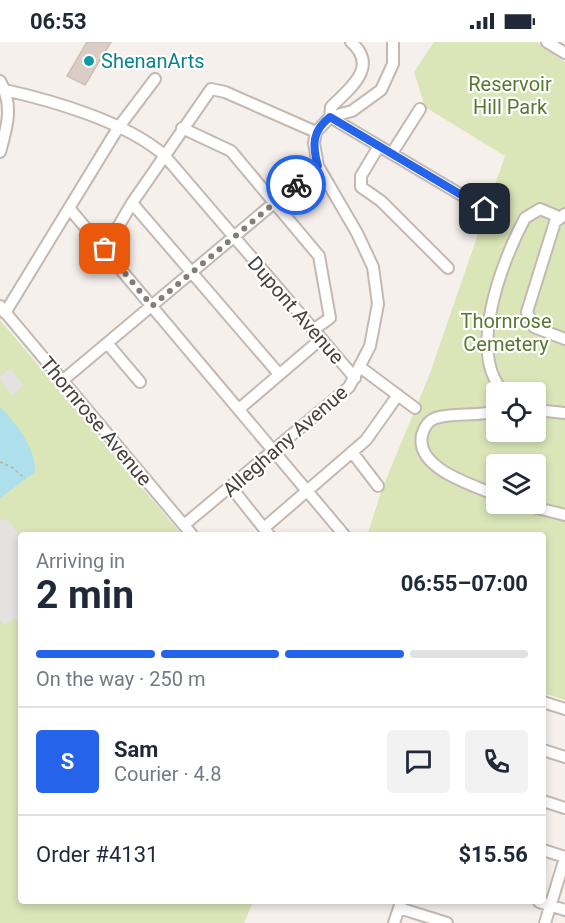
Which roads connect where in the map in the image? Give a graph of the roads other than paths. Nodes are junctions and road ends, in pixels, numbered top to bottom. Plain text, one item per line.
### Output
1 (351, 42) edge
2 (393, 42) edge
3 (547, 42) edge
4 (565, 53) edge
5 (155, 79) dead end
6 (2, 86) edge
7 (420, 109) dead end
8 (330, 117) junction
9 (118, 128) junction
10 (182, 128) junction
11 (316, 132) junction
12 (379, 146) junction
13 (0, 152) edge
14 (392, 153) junction
15 (164, 155) junction
16 (318, 166) junction
17 (132, 203) junction
18 (275, 203) junction
19 (69, 208) junction
20 (485, 209) dead end
21 (562, 215) edge
22 (234, 237) junction
23 (105, 249) junction
24 (448, 268) dead end
25 (193, 272) junction
26 (152, 306) junction
27 (2, 310) edge
28 (313, 330) junction
29 (321, 339) junction
30 (565, 339) edge
31 (108, 343) junction
32 (360, 367) junction
33 (279, 374) junction
34 (355, 378) junction
35 (62, 381) junction
36 (140, 382) dead end
37 (497, 382) edge
38 (398, 395) junction
39 (415, 408) dead end
40 (239, 409) junction
41 (546, 411) edge
42 (486, 413) edge
43 (565, 413) edge
44 (275, 450) junction
45 (352, 452) junction
46 (378, 486) dead end
47 (231, 487) junction
48 (486, 491) edge
49 (309, 492) junction
50 (546, 510) edge
51 (565, 515) edge
52 (184, 525) junction
53 (190, 532) edge
54 (267, 532) edge
55 (342, 532) edge
56 (546, 703) edge
57 (565, 709) edge
58 (546, 751) edge
59 (565, 757) edge
60 (546, 802) edge
61 (565, 808) edge
62 (546, 851) edge
63 (565, 857) edge
64 (546, 901) edge
65 (546, 903) edge
66 (545, 904) edge
67 (400, 905) edge
68 (565, 910) edge
69 (394, 923) edge
70 (447, 923) edge
71 (545, 923) edge

1 - 8 street
2 - 8 street
3 - 4 street
5 - 9 street
6 - 9 street, Dupont Avenue
6 - 13 street
7 - 14 street
8 - 11 street
8 - 12 street
9 - 15 street, Dupont Avenue
9 - 19 street
10 - 11 street
10 - 15 street
10 - 18 street
11 - 16 street, Alleghany Avenue
12 - 14 street
12 - 24 street
14 - 20 street
15 - 17 street
15 - 22 street, Dupont Avenue
16 - 18 street
16 - 32 street, Alleghany Avenue
17 - 23 street
17 - 25 street
18 - 22 street
18 - 28 street
19 - 23 street
19 - 27 street
21 - 30 street
21 - 37 street
22 - 25 street
22 - 28 street, Dupont Avenue
23 - 26 street
25 - 26 street
25 - 33 street
26 - 31 street
26 - 40 street
27 - 35 street, Thornrose Avenue
28 - 29 street, Dupont Avenue
29 - 33 street
29 - 34 street, Dupont Avenue
31 - 35 street
31 - 36 street
32 - 34 street, Alleghany Avenue
32 - 38 street, Dupont Avenue
33 - 40 street
34 - 44 street, Alleghany Avenue
35 - 52 street, Thornrose Avenue
38 - 39 street, Dupont Avenue
38 - 45 street
40 - 44 street
41 - 43 street
42 - 48 street
44 - 47 street, Alleghany Avenue
44 - 49 street
45 - 46 street
45 - 49 street
47 - 52 street, Alleghany Avenue
47 - 54 street
49 - 54 street
49 - 55 street
50 - 51 street
52 - 53 street, Thornrose Avenue
56 - 57 street
58 - 59 street
60 - 61 street
62 - 63 street
63 - 64 street
65 - 68 street
66 - 71 street
67 - 69 street
67 - 70 street

